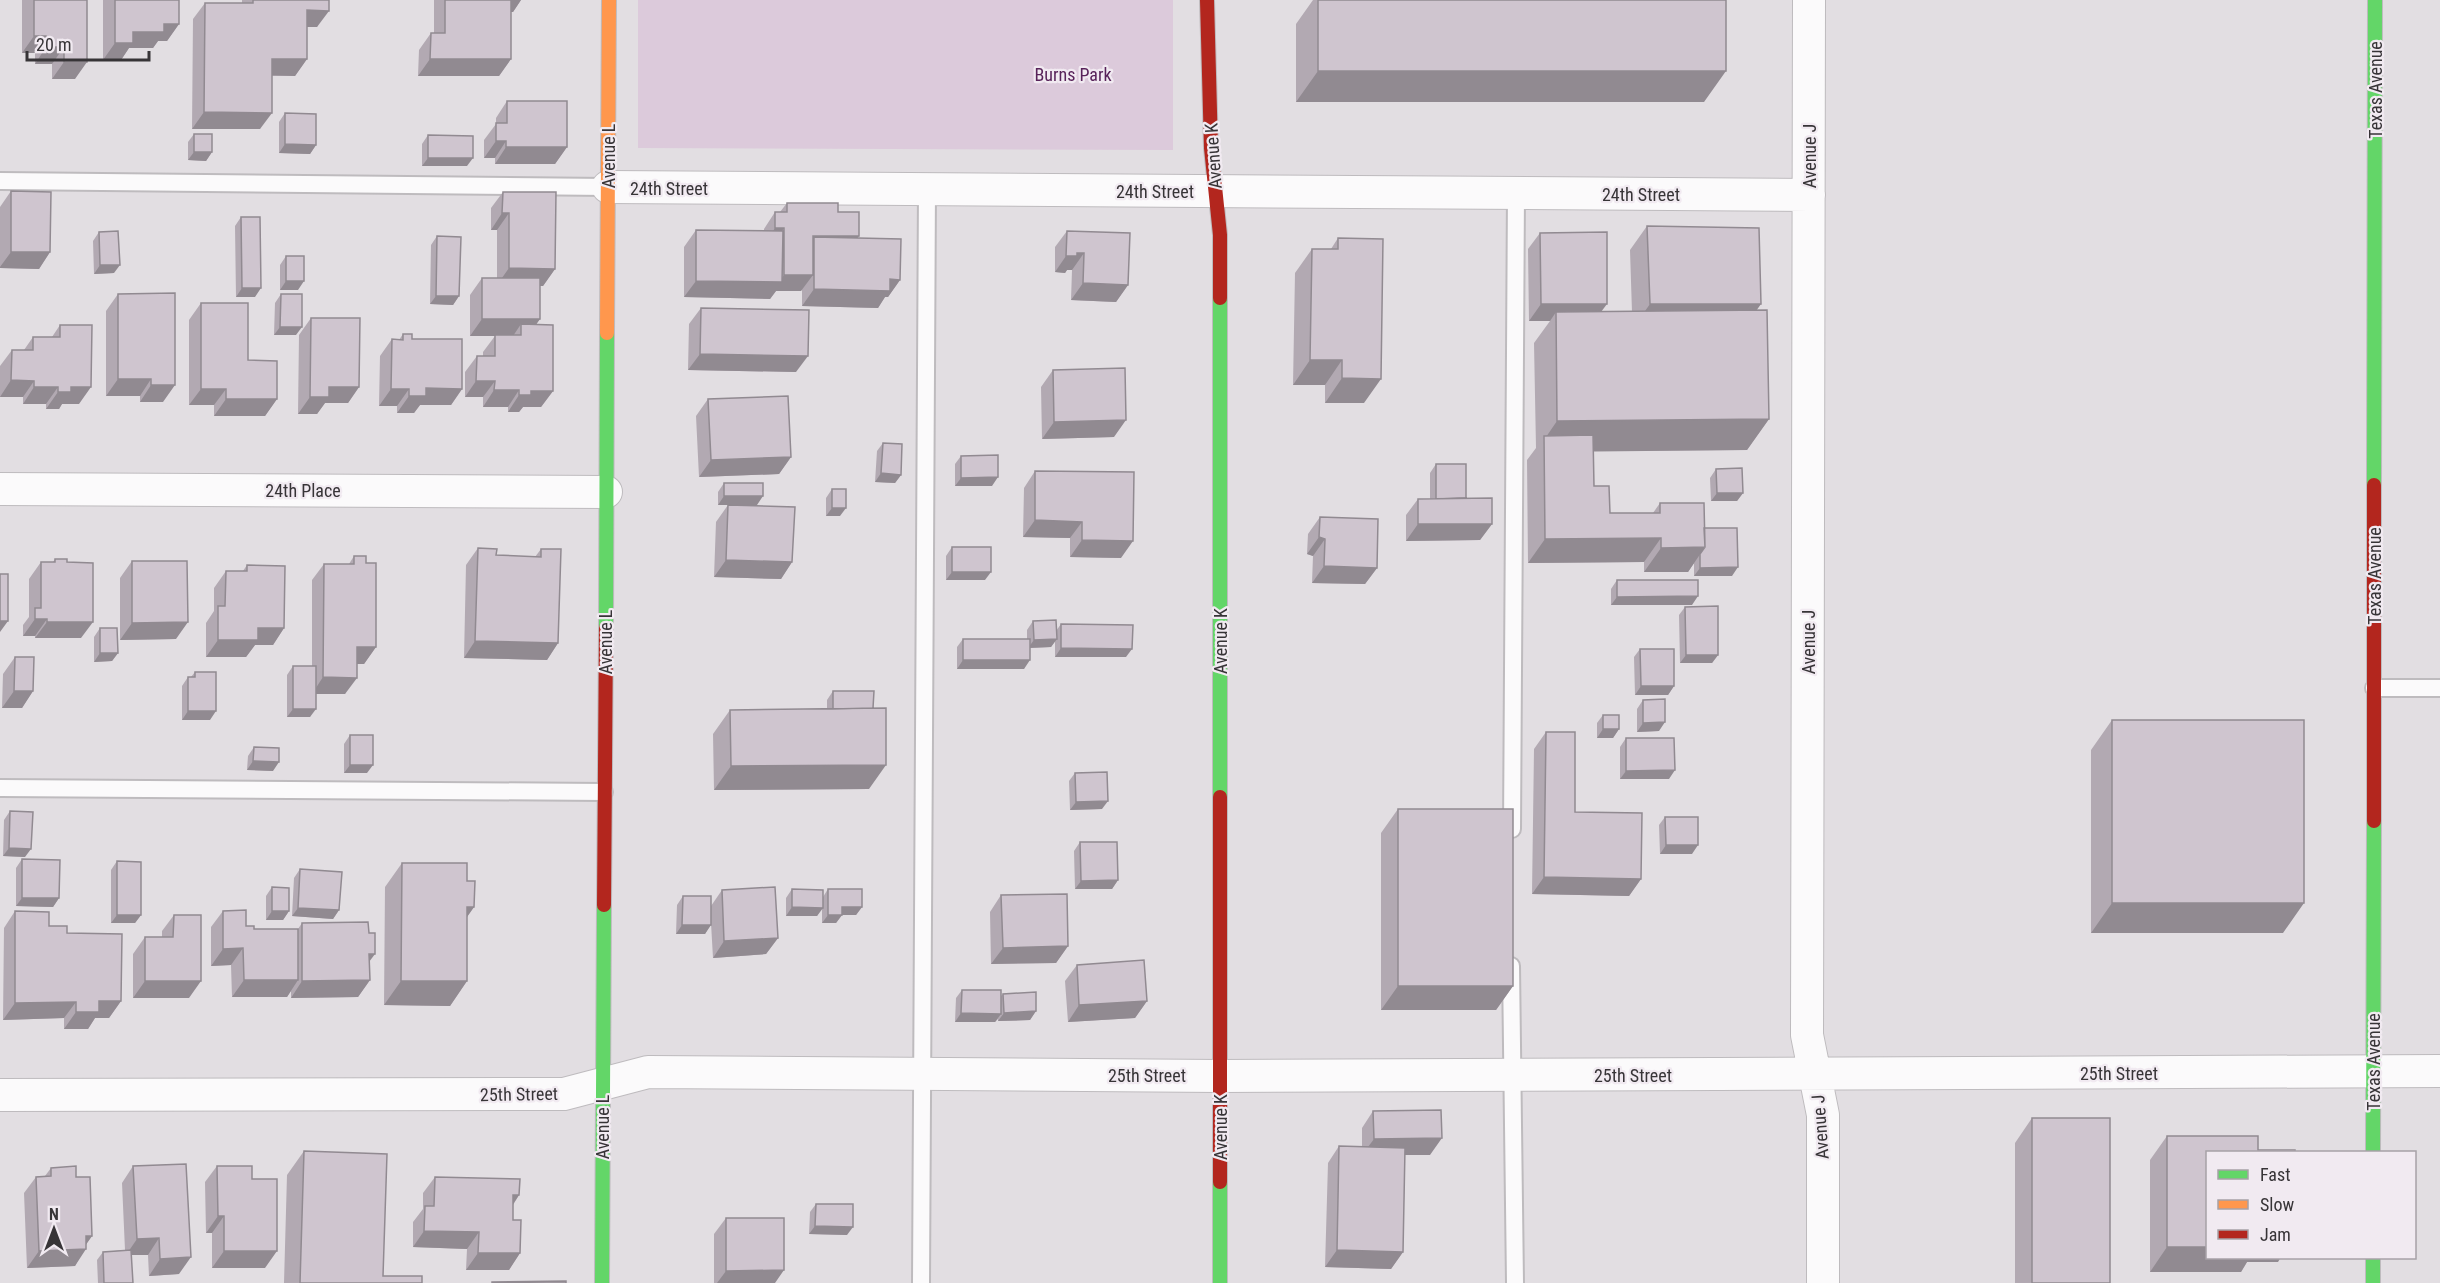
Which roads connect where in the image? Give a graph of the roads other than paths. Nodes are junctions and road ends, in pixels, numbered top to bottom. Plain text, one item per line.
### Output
1 (609, 0) edge
2 (1207, 0) edge
3 (1809, 0) edge
4 (2375, 0) edge
5 (0, 180) edge
6 (608, 187) junction
7 (927, 189) junction
8 (1216, 191) junction
9 (1516, 193) junction
10 (1809, 195) junction
11 (0, 489) edge
12 (606, 492) junction
13 (2374, 688) junction
14 (2440, 688) edge
15 (0, 788) edge
16 (604, 792) junction
17 (1512, 849) edge
18 (1512, 944) edge
19 (2440, 1071) edge
20 (2373, 1072) junction
21 (922, 1074) junction
22 (1815, 1074) junction
23 (1511, 1075) junction
24 (1220, 1076) junction
25 (602, 1084) junction
26 (0, 1095) edge
27 (2373, 1151) edge
28 (2373, 1259) edge
29 (602, 1283) edge
30 (921, 1283) edge
31 (1220, 1283) edge
32 (1515, 1283) edge
33 (1823, 1283) edge
34 (2373, 1283) edge

1 - 6 street, Avenue L
2 - 8 street, Avenue K
3 - 10 street, Avenue J
4 - 13 street, Texas Avenue
5 - 6 lane
6 - 7 street, 24th Street
6 - 12 street, Avenue L
7 - 8 street, 24th Street
7 - 21 lane
8 - 9 street, 24th Street
8 - 24 street, Avenue K
9 - 10 street, 24th Street
9 - 17 lane
10 - 22 street, Avenue J
11 - 12 street, 24th Place
12 - 16 street, Avenue L
13 - 14 lane
13 - 20 street, Texas Avenue
15 - 16 lane
16 - 25 street, Avenue L
18 - 23 lane
19 - 20 street, 25th Street
20 - 22 street, 25th Street
20 - 27 street, Texas Avenue
21 - 24 street, 25th Street
21 - 25 street, 25th Street
21 - 30 lane
22 - 23 street, 25th Street
22 - 33 street, Avenue J
23 - 24 street, 25th Street
23 - 32 lane
24 - 31 street, Avenue K
25 - 26 street, 25th Street
25 - 29 street, Avenue L
28 - 34 street

